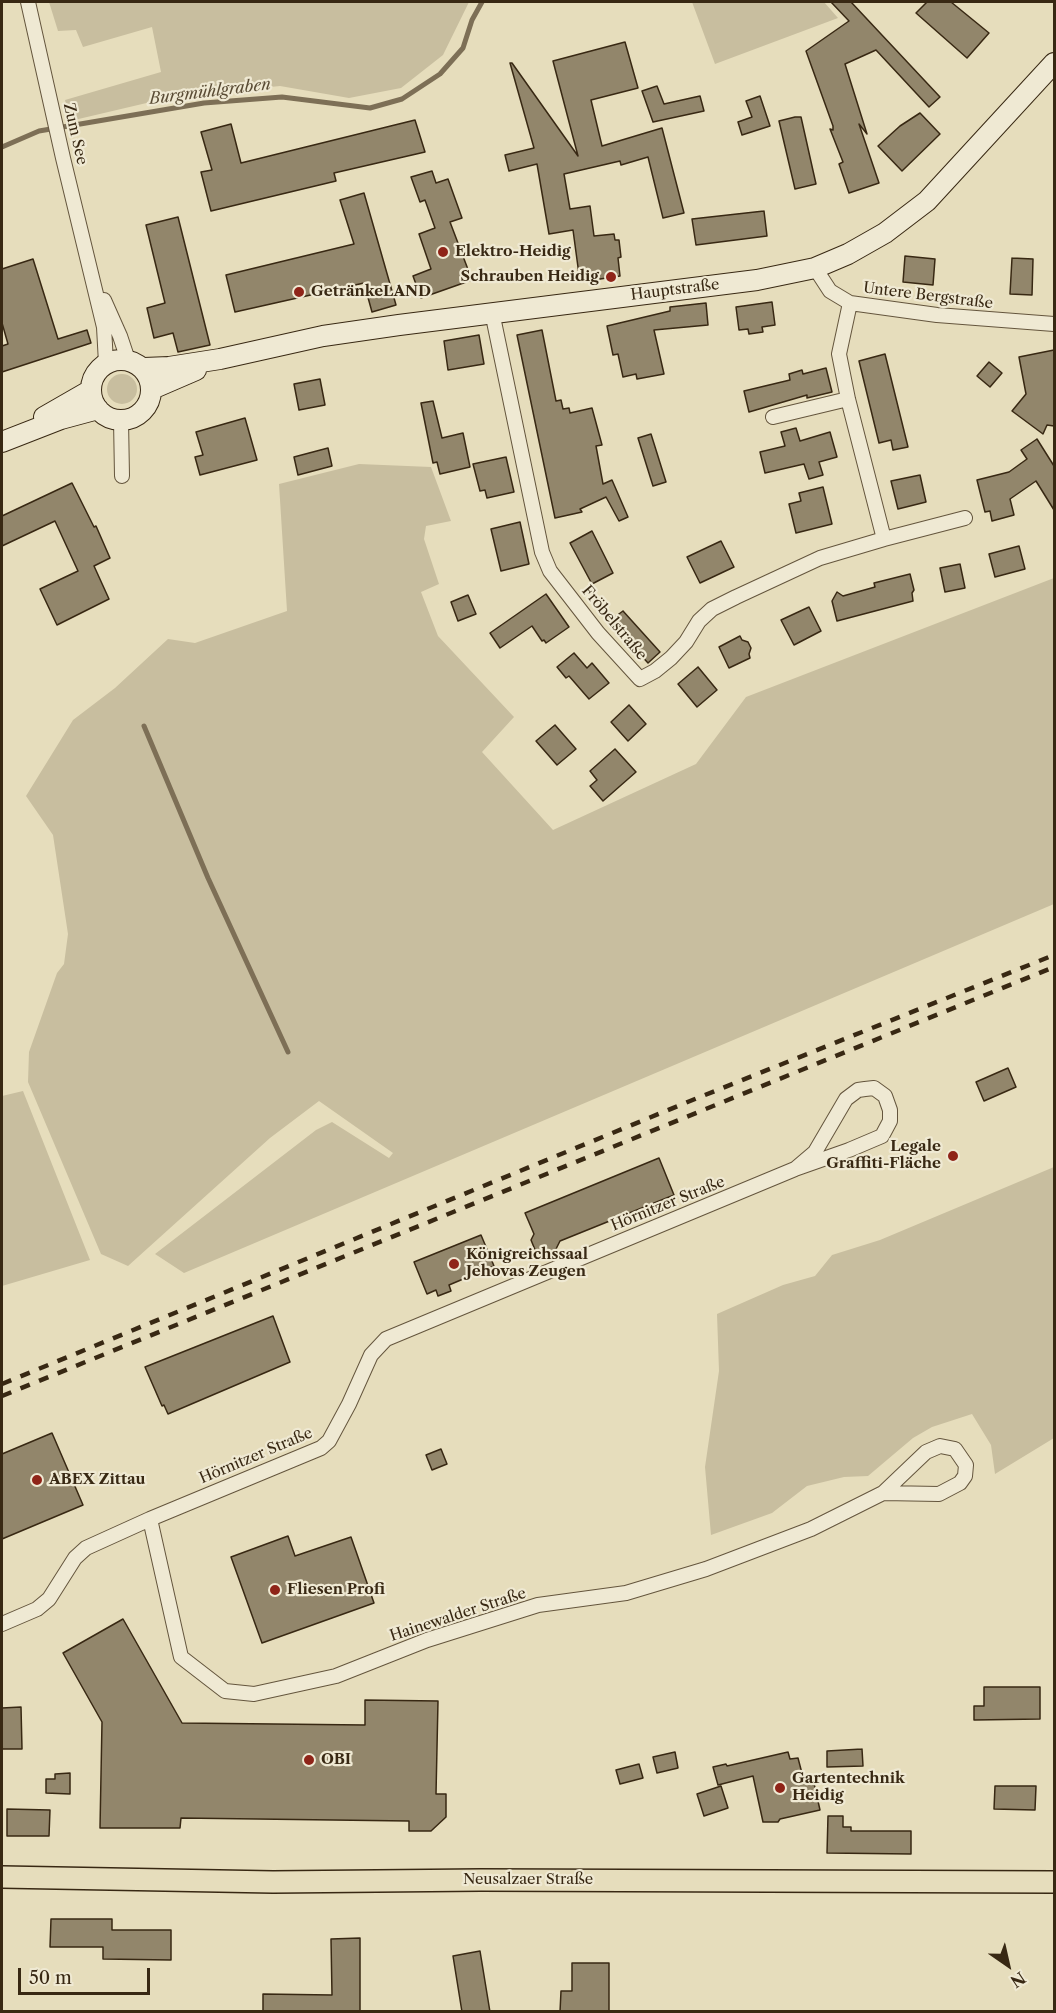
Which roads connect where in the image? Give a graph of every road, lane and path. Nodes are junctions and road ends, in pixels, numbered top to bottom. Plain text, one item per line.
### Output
1 (28, 2) edge
2 (1054, 63) edge
3 (815, 267) junction
4 (92, 272) junction
5 (850, 303) junction
6 (492, 312) junction
7 (1054, 324) edge
8 (220, 359) junction
9 (106, 363) junction
10 (136, 364) junction
11 (91, 390) junction
12 (152, 390) junction
13 (848, 399) junction
14 (98, 409) junction
15 (773, 417) dead end
16 (121, 420) junction
17 (7, 439) edge
18 (122, 476) dead end
19 (965, 518) dead end
20 (884, 539) junction
21 (795, 1170) junction
22 (883, 1493) junction
23 (150, 1520) junction
24 (2, 1624) edge
25 (2, 1877) edge
26 (1054, 1882) edge

1 - 4 street, Zum See
2 - 3 main road, Hauptstraße
3 - 5 street, Untere Bergstraße
3 - 6 main road, Hauptstraße
4 - 9 street, Zum See
4 - 10 street, Zum See
5 - 7 street, Untere Bergstraße
5 - 13 street
6 - 8 main road, Hauptstraße
6 - 20 street, Fröbelstraße
8 - 10 main road, Hauptstraße
8 - 12 main road, Hauptstraße
9 - 10 main road
9 - 11 main road
10 - 12 main road
11 - 14 main road
11 - 17 main road
12 - 16 main road
13 - 15 street
13 - 20 street
14 - 16 main road
14 - 17 main road
16 - 18 street
19 - 20 street, Fröbelstraße
21 - 21 street, Hörnitzer Straße
21 - 23 street, Hörnitzer Straße
22 - 22 street, Hainewalder Straße
22 - 23 street, Hainewalder Straße
23 - 24 street, Hörnitzer Straße
25 - 26 main road, Neusalzaer Straße

